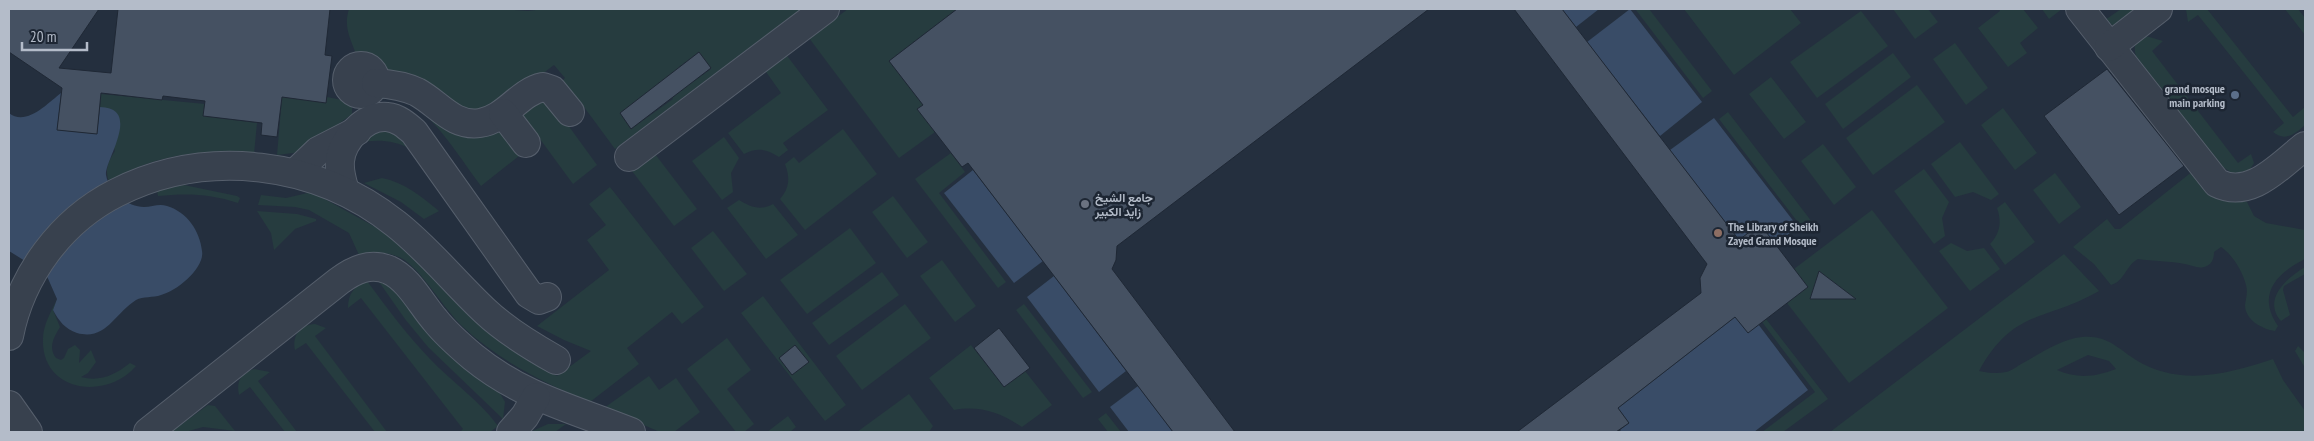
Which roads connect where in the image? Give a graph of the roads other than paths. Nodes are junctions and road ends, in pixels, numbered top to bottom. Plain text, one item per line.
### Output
1 (825, 9) edge
2 (2080, 9) edge
3 (2158, 9) edge
4 (2109, 47) junction
5 (570, 112) dead end
6 (503, 113) junction
7 (362, 126) junction
8 (526, 144) dead end
9 (2305, 146) edge
10 (629, 157) dead end
11 (295, 173) junction
12 (345, 191) junction
13 (547, 297) dead end
14 (9, 336) edge
15 (556, 360) dead end
16 (536, 397) junction
17 (9, 405) edge
18 (28, 432) edge
19 (148, 432) edge
20 (510, 432) edge
21 (631, 432) edge

1 - 10 lane
2 - 4 lane
3 - 4 lane
4 - 9 lane
5 - 6 lane
6 - 7 lane
6 - 8 lane
7 - 11 lane
7 - 12 lane
7 - 13 lane
11 - 12 lane
11 - 14 lane
12 - 15 lane
16 - 19 lane
16 - 20 lane
16 - 21 lane
17 - 18 lane

